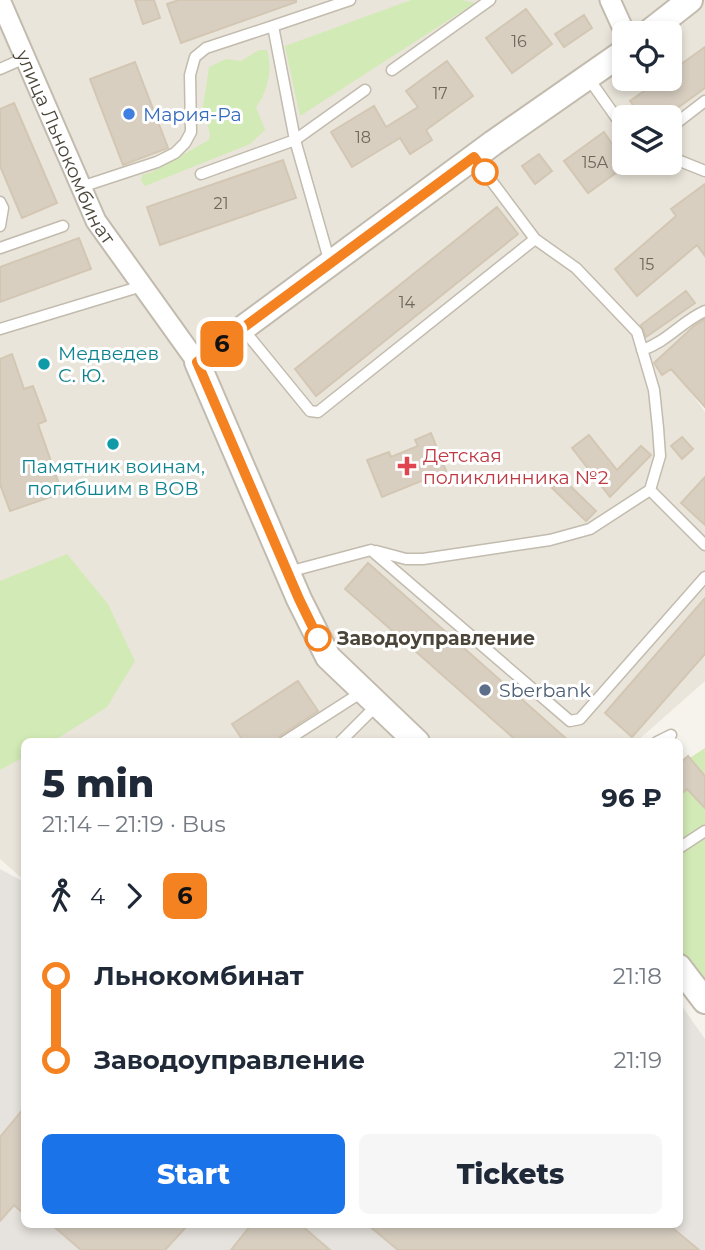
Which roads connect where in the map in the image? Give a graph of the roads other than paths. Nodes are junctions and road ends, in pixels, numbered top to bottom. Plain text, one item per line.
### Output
1 (1, 0) edge
2 (350, 0) edge
3 (490, 0) edge
4 (610, 0) edge
5 (690, 0) edge
6 (620, 21) edge
7 (663, 21) edge
8 (273, 26) junction
9 (25, 58) junction
10 (612, 60) edge
11 (0, 69) edge
12 (392, 70) dead end
13 (587, 77) junction
14 (365, 90) dead end
15 (705, 101) edge
16 (612, 112) edge
17 (682, 119) edge
18 (295, 141) junction
19 (474, 157) junction
20 (682, 162) edge
21 (705, 171) edge
22 (201, 174) dead end
23 (81, 187) junction
24 (0, 202) edge
25 (0, 226) edge
26 (63, 226) dead end
27 (535, 239) junction
28 (0, 248) edge
29 (330, 264) junction
30 (142, 286) junction
31 (705, 311) edge
32 (243, 328) junction
33 (0, 329) edge
34 (642, 349) junction
35 (197, 362) junction
36 (650, 490) junction
37 (705, 545) edge
38 (371, 550) junction
39 (288, 572) junction
40 (705, 577) edge
41 (370, 698) junction
42 (671, 735) dead end
43 (292, 738) edge
44 (343, 738) edge
45 (413, 738) edge
46 (665, 738) edge
47 (705, 831) edge
48 (683, 845) edge
49 (683, 972) edge
50 (705, 1001) edge

1 - 9 street, улица Льнокомбинат
2 - 8 lane
3 - 12 lane
4 - 6 street
5 - 7 street
8 - 18 lane
8 - 23 lane
9 - 11 lane
9 - 23 street, улица Льнокомбинат
10 - 13 street
13 - 16 lane
13 - 19 street
14 - 18 lane
15 - 17 lane
18 - 22 lane
18 - 29 lane
19 - 27 lane
19 - 29 street
20 - 21 lane
23 - 30 street, улица Льнокомбинат
24 - 25 lane
26 - 28 lane
27 - 32 lane
27 - 34 lane
29 - 32 street
30 - 33 lane
30 - 35 street, улица Льнокомбинат
31 - 34 lane
32 - 35 street
34 - 36 lane
35 - 39 street
36 - 37 lane
36 - 38 lane
38 - 39 lane
38 - 40 lane
39 - 41 street
41 - 43 lane
41 - 44 lane
41 - 45 street
42 - 46 lane
47 - 48 lane
49 - 50 street

